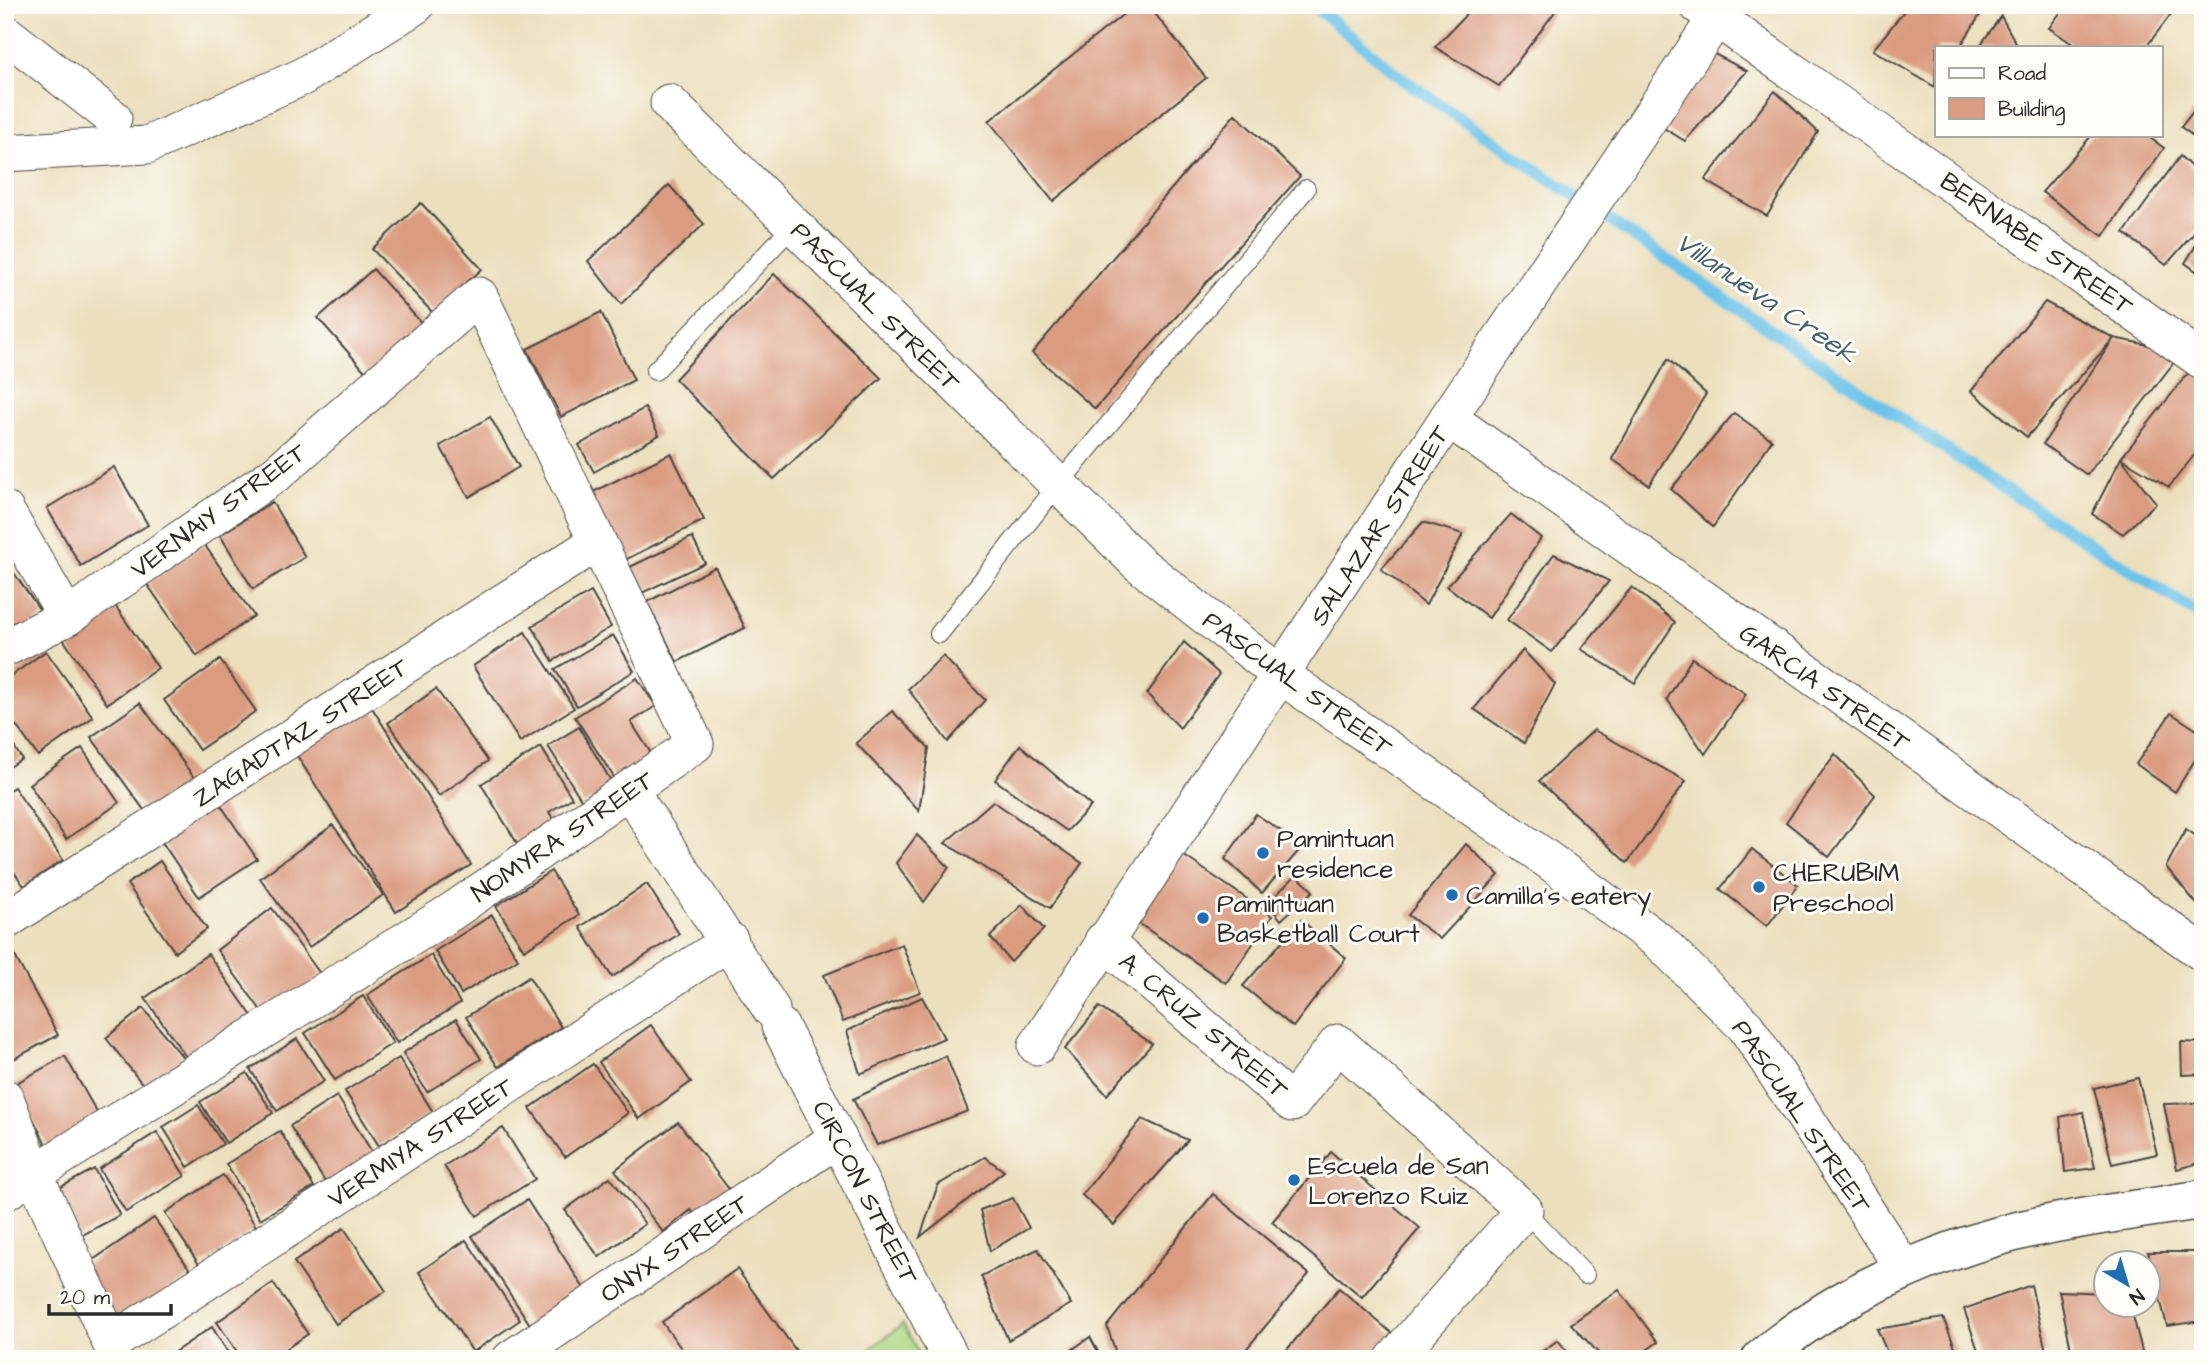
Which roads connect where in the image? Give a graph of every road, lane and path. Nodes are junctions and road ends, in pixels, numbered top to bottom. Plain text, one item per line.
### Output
1 (416, 5) edge
2 (1713, 9) edge
3 (5, 33) edge
4 (669, 103) dead end
5 (113, 118) dead end
6 (5, 153) edge
7 (1306, 189) dead end
8 (794, 225) junction
9 (479, 296) joint
10 (2203, 361) edge
11 (655, 371) dead end
12 (1448, 418) junction
13 (1058, 485) junction
14 (5, 510) edge
15 (596, 543) junction
16 (67, 617) junction
17 (939, 634) dead end
18 (5, 648) edge
19 (1282, 676) junction
20 (630, 791) junction
21 (5, 921) edge
22 (730, 941) junction
23 (1103, 941) junction
24 (2203, 953) edge
25 (1037, 1046) dead end
26 (5, 1098) edge
27 (838, 1138) junction
28 (20, 1184) edge
29 (2203, 1199) edge
30 (1524, 1210) junction
31 (1905, 1269) junction
32 (1585, 1275) dead end
33 (517, 1357) edge
34 (951, 1359) edge
35 (1394, 1359) edge
36 (1760, 1359) edge

1 - 6 street
2 - 10 street, BERNABE STREET
2 - 12 street, SALAZAR STREET
3 - 5 street
4 - 8 street, PASCUAL STREET
7 - 13 lane
8 - 11 lane
8 - 13 street, PASCUAL STREET
9 - 15 street, NOMYRA STREET
9 - 16 street, VERNAIY STREET
12 - 19 street, SALAZAR STREET
12 - 24 street, GARCIA STREET
13 - 17 lane
13 - 19 street, PASCUAL STREET
14 - 16 street
15 - 20 street, NOMYRA STREET
15 - 21 street, ZAGADTAZ STREET
16 - 18 street, VERNAIY STREET
19 - 23 street, SALAZAR STREET
19 - 31 street, PASCUAL STREET
20 - 22 street, CIRCON STREET
20 - 28 street, NOMYRA STREET
22 - 27 street, CIRCON STREET
22 - 28 street, VERMIYA STREET
23 - 25 street, SALAZAR STREET
23 - 30 street, A. CRUZ STREET
26 - 28 street
27 - 33 street, ONYX STREET
27 - 34 street, CIRCON STREET
29 - 31 street
30 - 32 lane
30 - 35 street
31 - 36 street

